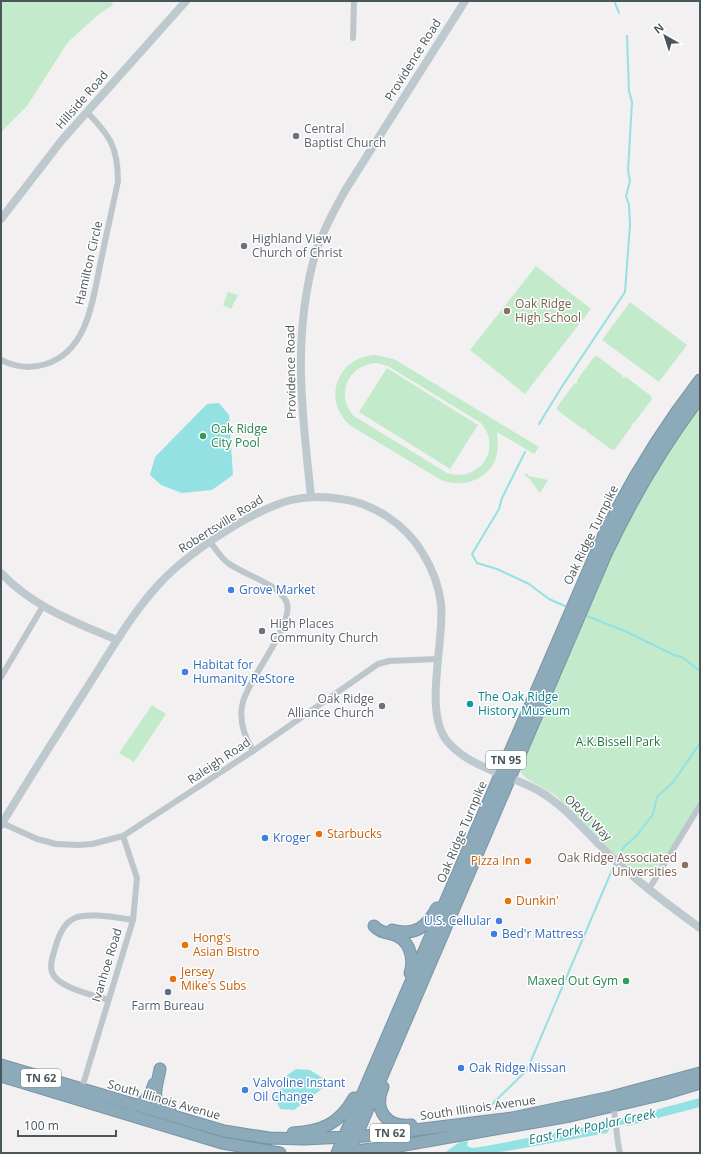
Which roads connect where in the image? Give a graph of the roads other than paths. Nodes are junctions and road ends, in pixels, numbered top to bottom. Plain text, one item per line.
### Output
1 (186, 1) edge
2 (354, 1) edge
3 (465, 1) edge
4 (353, 38) dead end
5 (87, 112) junction
6 (1, 218) edge
7 (1, 360) edge
8 (700, 380) edge
9 (700, 397) edge
10 (311, 496) junction
11 (210, 542) junction
12 (1, 573) edge
13 (42, 606) junction
14 (118, 640) junction
15 (438, 659) junction
16 (1, 677) edge
17 (253, 751) junction
18 (505, 776) junction
19 (700, 805) edge
20 (2, 824) edge
21 (123, 836) junction
22 (470, 846) junction
23 (649, 889) junction
24 (133, 920) junction
25 (700, 928) edge
26 (108, 1000) junction
27 (390, 1030) junction
28 (396, 1044) junction
29 (1, 1065) edge
30 (700, 1074) edge
31 (1, 1076) edge
32 (700, 1083) edge
33 (80, 1095) junction
34 (133, 1105) junction
35 (614, 1110) junction
36 (454, 1126) junction
37 (224, 1131) junction
38 (249, 1135) junction
39 (350, 1137) junction
40 (256, 1151) edge
41 (349, 1152) edge
42 (362, 1152) edge
43 (280, 1153) edge
44 (332, 1153) edge
45 (337, 1153) edge
46 (620, 1153) edge

1 - 5 street, Hillside Road
2 - 4 street
3 - 10 street, Providence Road
5 - 6 street, Hillside Road
5 - 7 street, Hamilton Circle
8 - 18 highway, Oak Ridge Turnpike / TN 95
9 - 18 highway, Oak Ridge Turnpike / TN 95
10 - 11 street, Robertsville Road
10 - 15 street, Robertsville Road
11 - 14 street, Robertsville Road
11 - 17 street
12 - 13 street
13 - 14 street
13 - 16 street
14 - 20 street, Robertsville Road
15 - 17 street, Raleigh Road
15 - 18 street, Robertsville Road
17 - 21 street, Raleigh Road
18 - 22 highway, Oak Ridge Turnpike / TN 95
18 - 23 street, ORAU Way
18 - 28 highway, Oak Ridge Turnpike / TN 95
19 - 23 street
20 - 21 street, Raleigh Road
21 - 24 street, Ivanhoe Road
22 - 27 highway, Oak Ridge Turnpike / TN 95
22 - 27 highway
23 - 25 street, ORAU Way
24 - 26 street, Ivanhoe Road
24 - 26 street
26 - 33 street, Ivanhoe Road
27 - 38 highway
27 - 39 highway, Oak Ridge Turnpike / TN 95
28 - 36 highway
28 - 39 highway, Oak Ridge Turnpike / TN 95
29 - 33 highway, South Illinois Avenue / TN 62
30 - 36 highway, South Illinois Avenue / TN 62
31 - 33 highway, TN 62
32 - 35 highway, South Illinois Avenue / TN 62
33 - 34 highway, South Illinois Avenue / TN 62
33 - 40 highway, TN 62
34 - 37 highway, South Illinois Avenue / TN 62
34 - 37 highway
35 - 42 highway, South Illinois Avenue / TN 62
35 - 46 street
36 - 39 highway, South Illinois Avenue / TN 62
37 - 38 highway, South Illinois Avenue / TN 62
38 - 39 highway, South Illinois Avenue / TN 62
39 - 41 highway, Oak Ridge Turnpike / TN 95
39 - 45 highway, Oak Ridge Turnpike / TN 95
40 - 43 highway, TN 62
41 - 42 highway, South Illinois Avenue / TN 62
41 - 45 highway, TN 62
44 - 45 highway, TN 62

